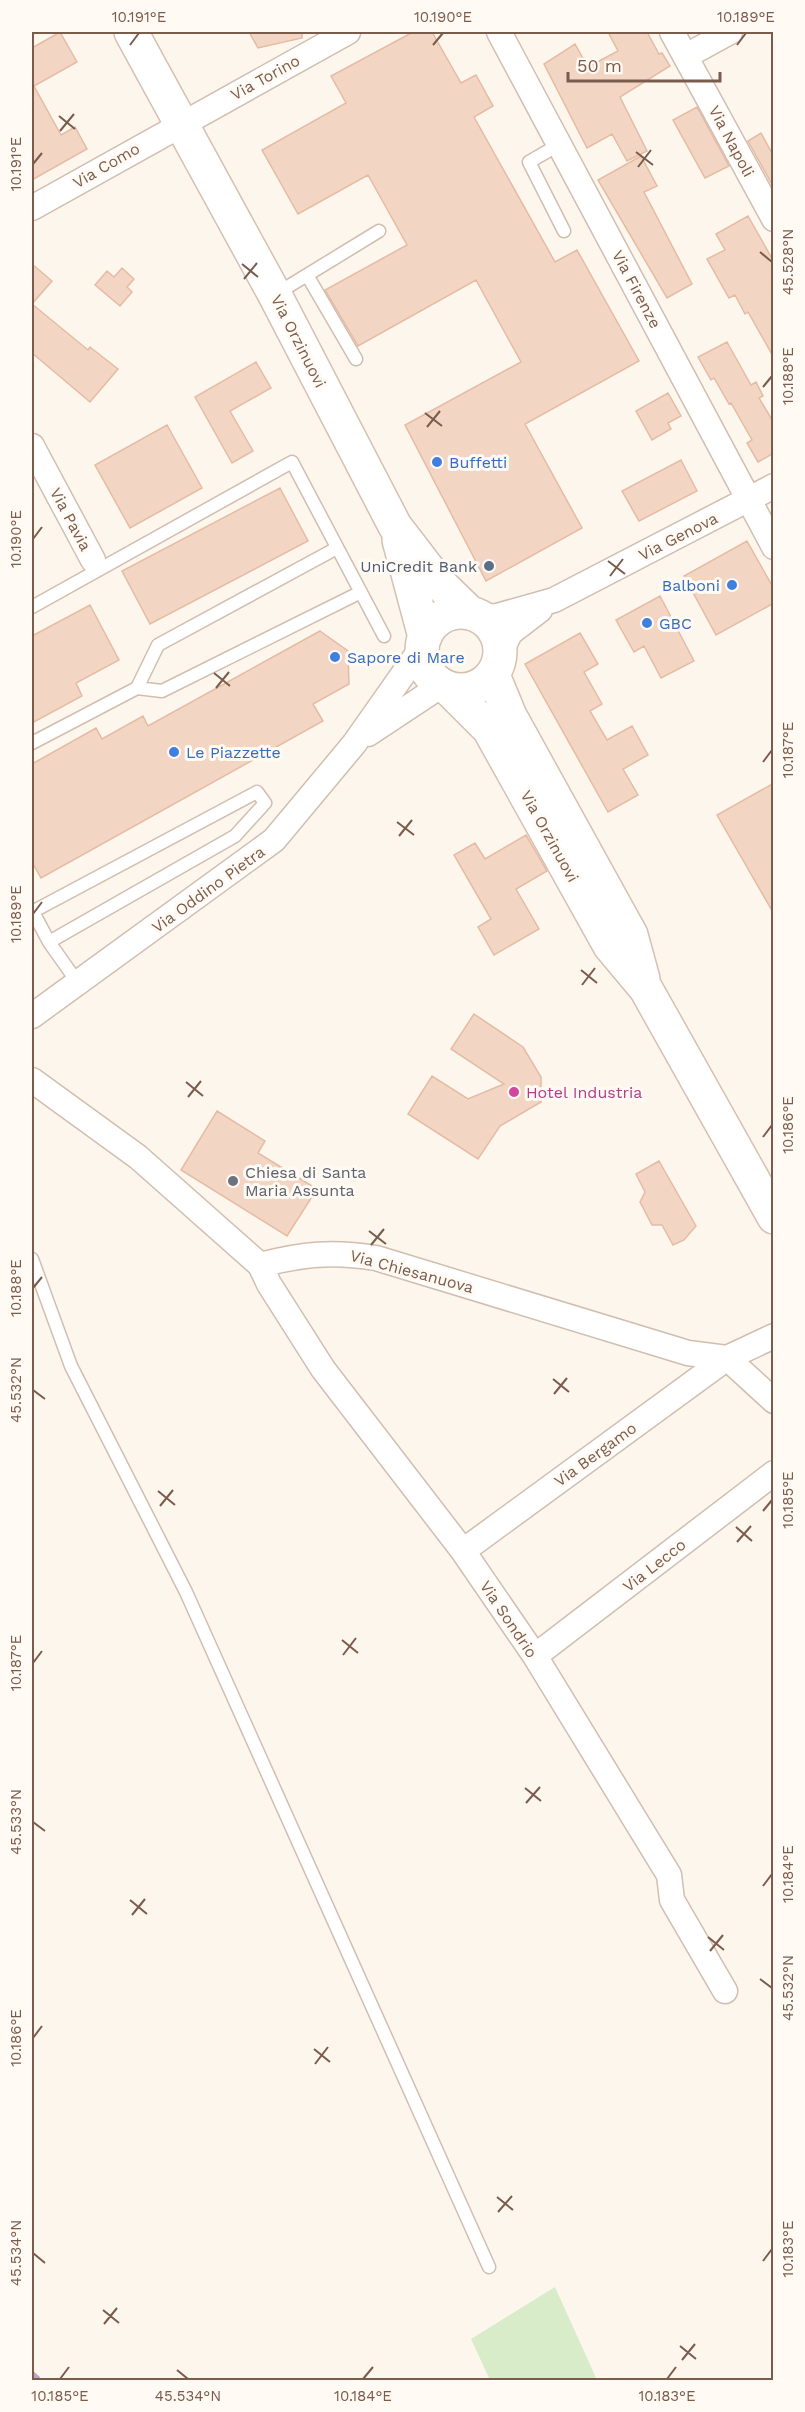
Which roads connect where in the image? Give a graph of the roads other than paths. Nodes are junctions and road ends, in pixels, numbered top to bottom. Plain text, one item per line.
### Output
1 (131, 32) edge
2 (499, 32) edge
3 (672, 32) edge
4 (730, 32) edge
5 (334, 35) edge
6 (686, 56) junction
7 (181, 123) junction
8 (560, 144) junction
9 (32, 208) edge
10 (772, 214) edge
11 (379, 231) dead end
12 (564, 231) dead end
13 (307, 275) junction
14 (275, 295) junction
15 (356, 359) dead end
16 (32, 446) edge
17 (774, 486) edge
18 (748, 500) junction
19 (395, 526) junction
20 (774, 547) edge
21 (337, 548) junction
22 (93, 560) dead end
23 (361, 592) junction
24 (554, 600) junction
25 (32, 607) edge
26 (475, 615) junction
27 (384, 636) dead end
28 (424, 642) junction
29 (497, 663) junction
30 (445, 686) junction
31 (137, 688) junction
32 (32, 743) edge
33 (354, 744) junction
34 (32, 911) edge
35 (49, 942) junction
36 (78, 983) junction
37 (646, 989) junction
38 (32, 1016) edge
39 (32, 1080) edge
40 (774, 1217) edge
41 (32, 1259) edge
42 (260, 1265) junction
43 (774, 1336) edge
44 (774, 1352) edge
45 (737, 1353) junction
46 (774, 1401) edge
47 (774, 1473) edge
48 (463, 1551) junction
49 (535, 1656) junction
50 (725, 1991) dead end
51 (489, 2267) dead end

1 - 7 main road, Via Orzinuovi
2 - 8 street, Via Firenze
3 - 6 street, Via Napoli
4 - 6 street
5 - 7 street, Via Torino
6 - 10 street, Via Napoli
7 - 9 street, Via Como
7 - 14 main road, Via Orzinuovi
8 - 12 lane
8 - 18 street, Via Firenze
11 - 13 lane
13 - 14 lane
13 - 15 lane
14 - 19 main road, Via Orzinuovi
16 - 22 street, Via Pavia
17 - 18 street, Via Genova
18 - 20 street, Via Firenze
18 - 24 street, Via Genova
19 - 26 main road, Via Orzinuovi
19 - 28 main road, Via Orzinuovi
21 - 23 lane
21 - 25 lane
21 - 31 lane
23 - 27 lane
23 - 31 lane
24 - 26 street, Via Genova
24 - 29 street
26 - 28 main road
26 - 29 main road, Via Orzinuovi
28 - 30 main road, Via Orzinuovi
28 - 33 street, Via Oddino Pietra
29 - 30 main road
29 - 37 main road, Via Orzinuovi
30 - 33 street
30 - 37 main road, Via Orzinuovi
31 - 32 lane
33 - 36 street, Via Oddino Pietra
34 - 35 lane
34 - 35 lane
35 - 36 lane
36 - 38 street, Via Oddino Pietra
37 - 40 main road, Via Orzinuovi
39 - 42 street
41 - 51 lane
42 - 45 street, Via Chiesanuova
42 - 48 street, Via Sondrio
43 - 45 street
44 - 45 street, Via Chiesanuova
45 - 46 street
45 - 48 street, Via Bergamo
47 - 49 street, Via Lecco
48 - 49 street, Via Sondrio
49 - 50 street, Via Sondrio

